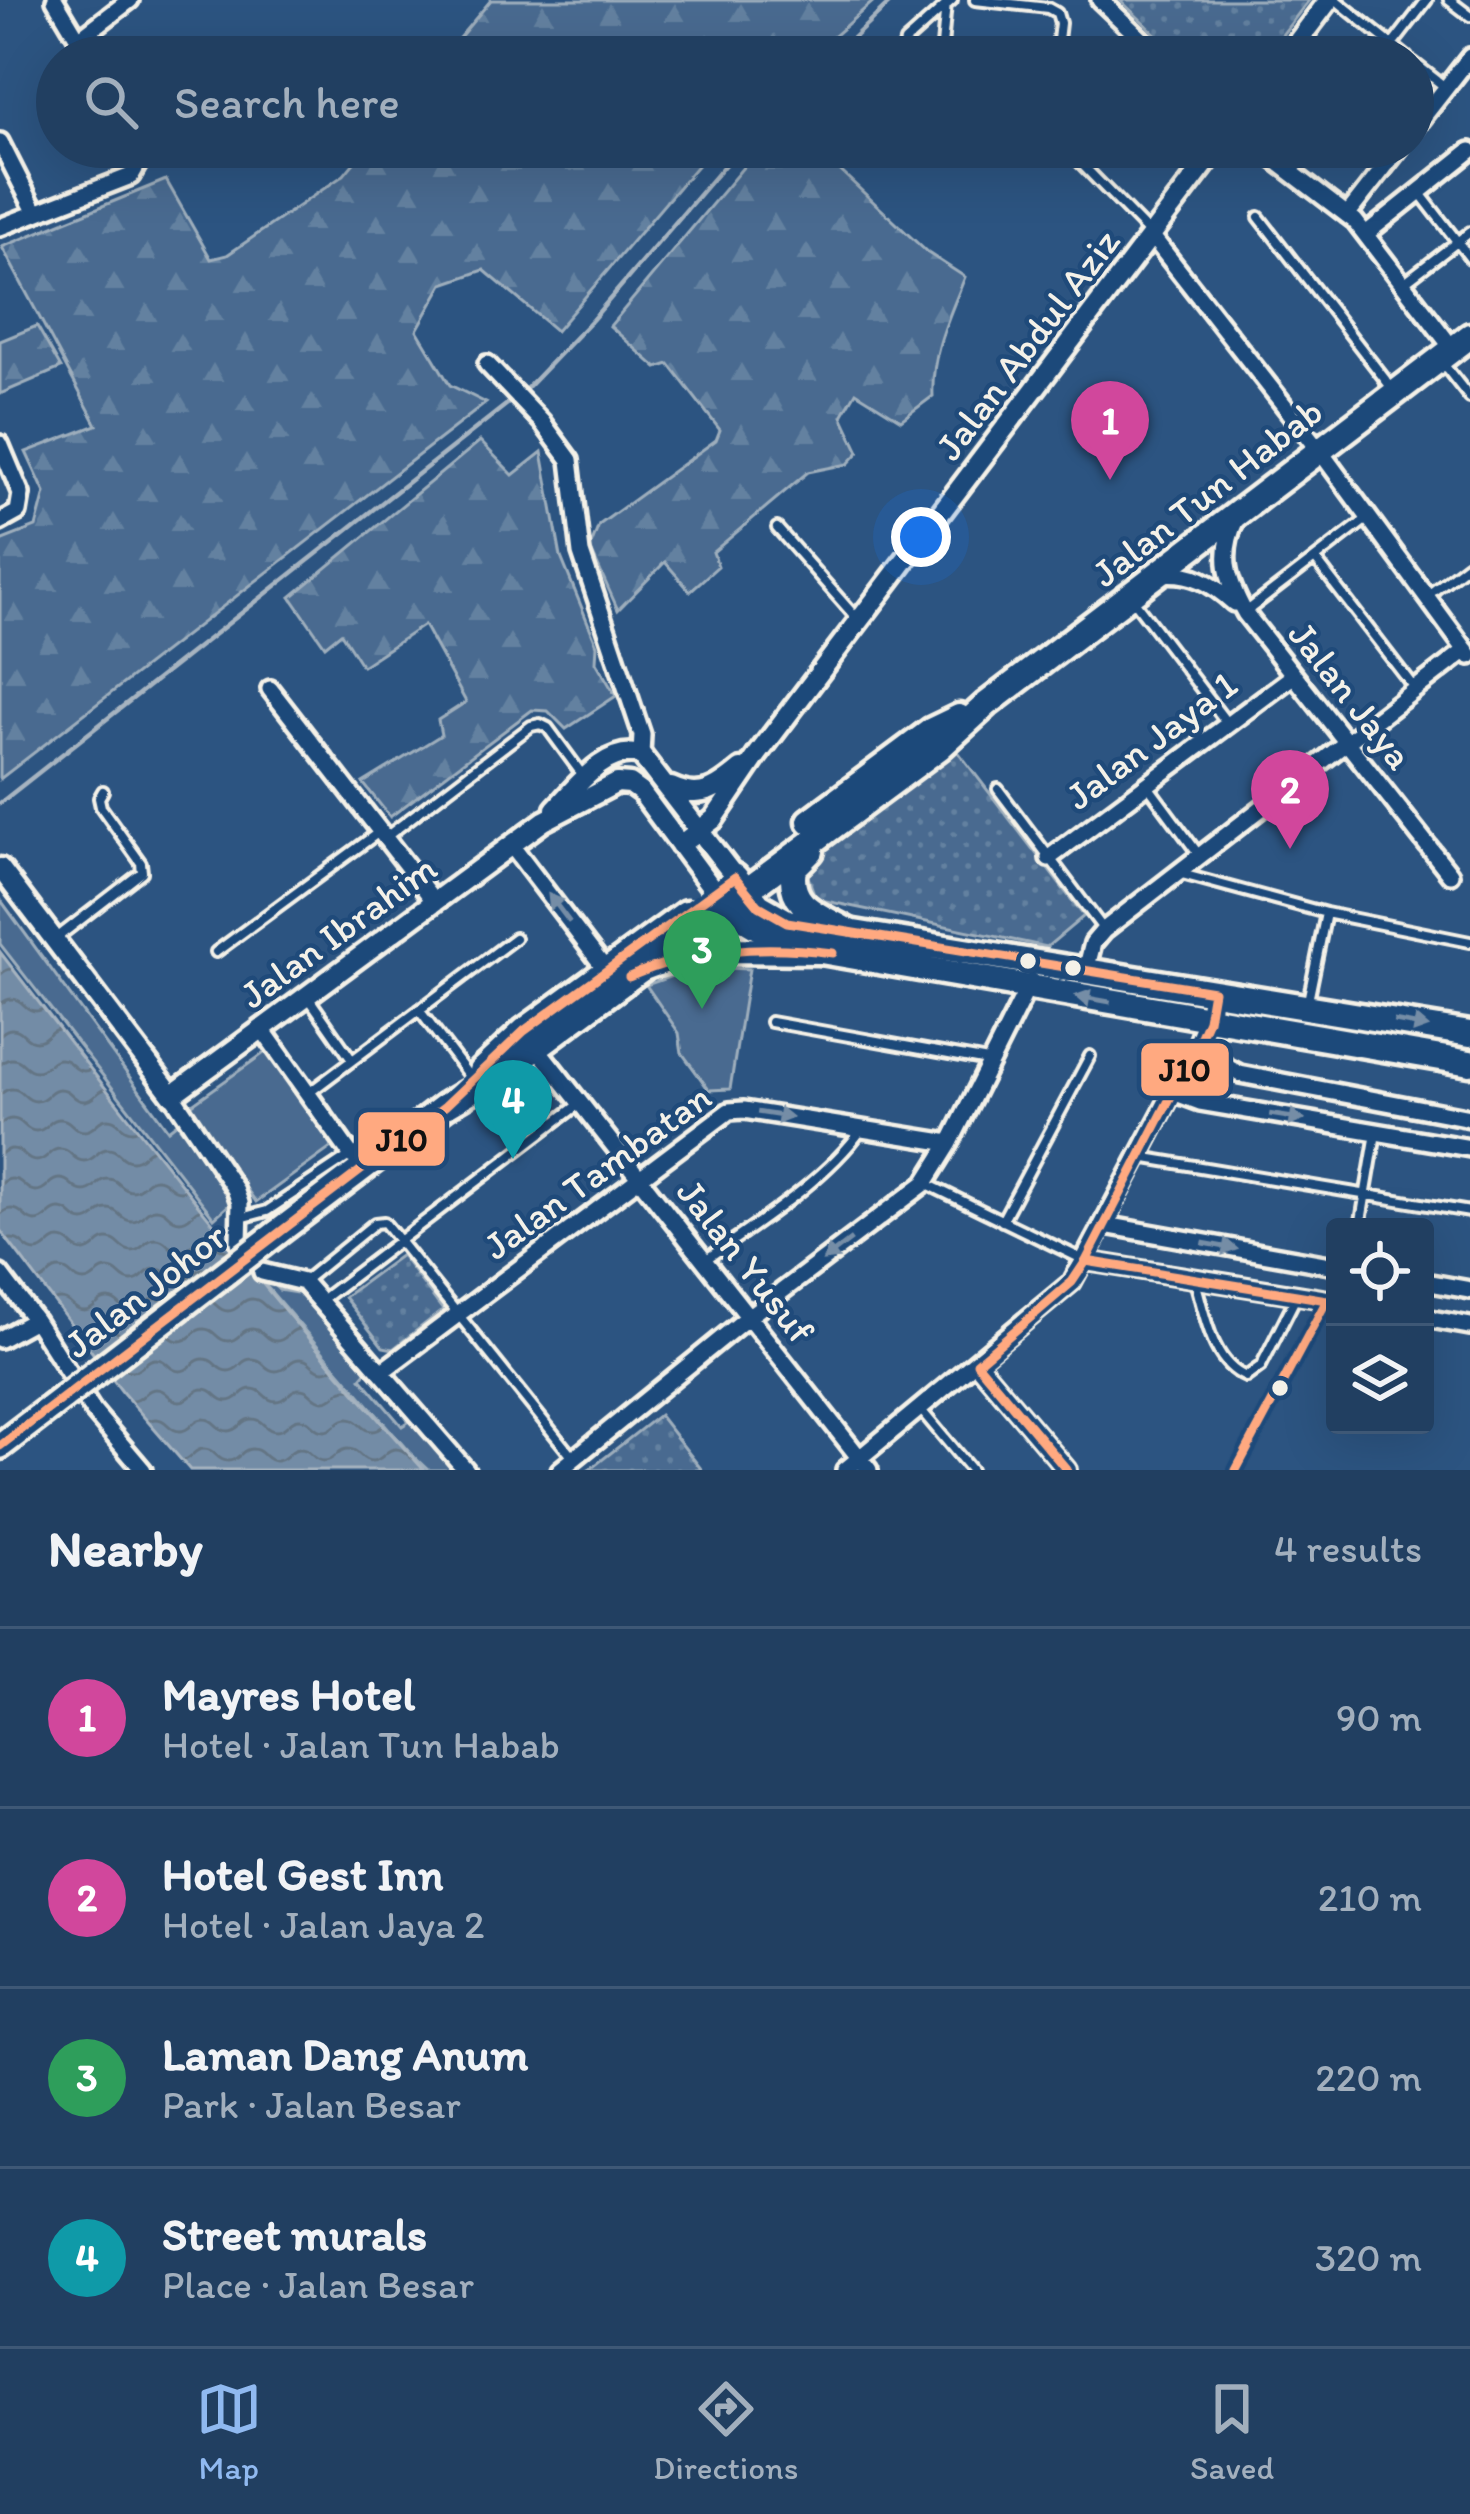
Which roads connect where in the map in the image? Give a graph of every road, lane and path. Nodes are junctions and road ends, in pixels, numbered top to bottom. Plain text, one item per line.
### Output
1 (55, 0) edge
2 (130, 0) edge
3 (974, 0) edge
4 (1100, 0) edge
5 (1333, 0) edge
6 (1427, 0) edge
7 (1449, 0) edge
8 (949, 1) edge
9 (1470, 16) edge
10 (77, 36) edge
11 (83, 36) edge
12 (911, 36) edge
13 (944, 36) edge
14 (1058, 36) edge
15 (1138, 36) edge
16 (1304, 36) edge
17 (1380, 36) edge
18 (1399, 36) edge
19 (1470, 57) edge
20 (1434, 78) edge
21 (1446, 88) junction
22 (1434, 103) edge
23 (0, 142) edge
24 (1470, 151) edge
25 (135, 168) edge
26 (1086, 168) edge
27 (1202, 168) edge
28 (1284, 168) edge
29 (1297, 168) edge
30 (1384, 168) edge
31 (1292, 174) junction
32 (1418, 191) junction
33 (36, 212) junction
34 (1347, 215) junction
35 (1259, 217) dead end
36 (0, 227) edge
37 (1470, 232) edge
38 (1367, 233) junction
39 (1151, 235) junction
40 (1457, 242) junction
41 (1470, 258) edge
42 (1405, 282) junction
43 (1454, 348) edge
44 (487, 364) dead end
45 (1395, 393) junction
46 (1470, 398) edge
47 (0, 444) edge
48 (1320, 451) junction
49 (1237, 517) junction
50 (1369, 517) junction
51 (0, 522) edge
52 (777, 528) dead end
53 (1315, 559) junction
54 (1470, 563) edge
55 (1161, 574) junction
56 (1427, 596) junction
57 (1131, 597) junction
58 (1245, 613) junction
59 (859, 621) junction
60 (1468, 653) edge
61 (1293, 676) junction
62 (270, 689) dead end
63 (1416, 690) junction
64 (986, 704) junction
65 (1228, 724) junction
66 (1347, 744) junction
67 (758, 754) junction
68 (641, 755) junction
69 (585, 778) junction
70 (666, 785) junction
71 (1147, 785) junction
72 (998, 789) dead end
73 (103, 791) dead end
74 (847, 815) junction
75 (544, 821) junction
76 (700, 831) junction
77 (383, 835) junction
78 (511, 845) junction
79 (680, 845) junction
80 (1199, 855) junction
81 (1049, 858) junction
82 (0, 868) edge
83 (1177, 873) junction
84 (1450, 874) dead end
85 (730, 891) junction
86 (434, 901) junction
87 (1326, 913) junction
88 (1103, 930) junction
89 (852, 934) junction
90 (515, 938) dead end
91 (53, 940) junction
92 (1470, 942) edge
93 (821, 951) junction
94 (216, 952) dead end
95 (1040, 964) junction
96 (1086, 970) junction
97 (617, 974) junction
98 (1028, 988) junction
99 (1213, 991) junction
100 (307, 995) junction
101 (1307, 1006) junction
102 (418, 1010) junction
103 (1208, 1020) junction
104 (771, 1022) dead end
105 (262, 1029) junction
106 (1470, 1034) edge
107 (530, 1039) junction
108 (1195, 1050) junction
109 (1090, 1056) dead end
110 (352, 1060) junction
111 (991, 1061) junction
112 (1470, 1063) edge
113 (472, 1080) junction
114 (1173, 1092) junction
115 (308, 1094) junction
116 (172, 1095) junction
117 (580, 1103) junction
118 (445, 1106) junction
119 (1470, 1118) edge
120 (423, 1123) junction
121 (862, 1129) junction
122 (1376, 1131) junction
123 (950, 1143) junction
124 (1470, 1148) edge
125 (352, 1156) junction
126 (1140, 1157) junction
127 (638, 1177) junction
128 (926, 1183) junction
129 (1366, 1195) junction
130 (1470, 1212) edge
131 (241, 1218) junction
132 (1362, 1218) edge
133 (1002, 1221) junction
134 (1105, 1225) junction
135 (401, 1239) junction
136 (239, 1243) dead end
137 (704, 1261) junction
138 (1086, 1261) junction
139 (1326, 1264) edge
140 (262, 1272) dead end
141 (0, 1274) edge
142 (1193, 1277) junction
143 (303, 1282) junction
144 (1434, 1284) edge
145 (1470, 1290) edge
146 (1298, 1295) junction
147 (1326, 1299) edge
148 (320, 1301) junction
149 (1326, 1309) edge
150 (458, 1313) junction
151 (748, 1317) junction
152 (35, 1320) junction
153 (1434, 1320) edge
154 (1470, 1326) edge
155 (0, 1339) edge
156 (977, 1363) junction
157 (381, 1372) junction
158 (920, 1408) junction
159 (0, 1446) edge
160 (574, 1459) junction
161 (865, 1464) edge
162 (143, 1470) edge
163 (466, 1470) edge
164 (560, 1470) edge
165 (845, 1470) edge
166 (971, 1470) edge
167 (1067, 1470) edge
168 (1236, 1470) edge

1 - 10 street
2 - 11 street
3 - 14 lane
4 - 15 street
5 - 16 street
5 - 17 lane
6 - 18 lane
7 - 9 lane
8 - 12 lane
8 - 13 lane
19 - 21 street
20 - 21 lane
21 - 22 street
23 - 33 street
24 - 32 street
25 - 33 street
26 - 39 lane
27 - 39 street, Jalan Abdul Aziz
28 - 31 street
29 - 31 lane
30 - 34 street
31 - 34 street
32 - 38 street
32 - 40 lane
33 - 36 street
34 - 38 street
35 - 45 lane
37 - 40 lane
38 - 42 street
39 - 48 street
39 - 59 street, Jalan Abdul Aziz
40 - 41 lane
40 - 42 lane
42 - 43 street
43 - 45 main road, Jalan Tun Habab
43 - 46 lane
44 - 68 street
45 - 48 main road, Jalan Tun Habab
47 - 51 street
48 - 49 main road, Jalan Tun Habab
48 - 50 street
49 - 55 main road, Jalan Tun Habab
49 - 58 street, Jalan Jaya
50 - 53 lane
50 - 56 street
52 - 59 lane
53 - 58 lane
53 - 63 lane
54 - 56 lane
55 - 57 main road, Jalan Tun Habab
55 - 58 street, Jalan Jaya
56 - 60 street
57 - 64 main road, Jalan Tun Habab
57 - 65 lane
58 - 61 street, Jalan Jaya
59 - 67 street, Jalan Abdul Aziz
60 - 63 street
61 - 65 street, Jalan Jaya 1
61 - 66 street, Jalan Jaya
62 - 77 street
63 - 66 street
64 - 74 main road, Jalan Tun Habab
64 - 85 main road, Jalan Tun Habab
65 - 71 street, Jalan Jaya 1
66 - 80 street
66 - 84 street, Jalan Jaya
67 - 70 street
67 - 76 street
68 - 69 street, Jalan Ibrahim
68 - 70 street
69 - 75 street, Jalan Ibrahim
69 - 77 lane
70 - 76 street
71 - 80 lane
71 - 81 street, Jalan Jaya 1
72 - 81 lane
73 - 91 lane
74 - 85 main road, Jalan Tun Habab
74 - 89 main road
75 - 78 street, Jalan Ibrahim
75 - 79 street, Jalan Ibrahim
76 - 79 street
76 - 85 street
77 - 86 street
77 - 94 lane
78 - 86 street, Jalan Ibrahim
97 -> 78 street
79 - 85 street, Jalan Ibrahim
80 - 83 street
81 - 88 lane
82 - 91 street
83 - 87 lane
83 - 88 street
85 - 89 main road
85 - 93 main road
85 - 97 main road
86 - 100 street, Jalan Ibrahim
87 - 92 lane
87 - 101 lane
88 - 96 street
89 - 95 main road
90 - 102 lane
91 - 116 street
93 - 97 main road
93 - 98 main road
95 - 96 main road
95 - 98 street
96 - 99 main road
97 - 107 main road
103 -> 98 main road
98 - 111 street
99 - 101 main road
99 - 103 street
100 - 105 street, Jalan Ibrahim
100 - 110 lane
101 -> 106 main road
102 - 110 lane
102 - 113 lane
103 - 108 street
103 - 112 main road
104 - 111 lane
105 - 115 street
105 - 116 street, Jalan Ibrahim
107 - 113 main road
107 - 117 street, Jalan Yusuf
107 - 118 main road
108 - 114 street
108 - 119 street
109 - 133 lane
110 - 115 lane
111 - 123 street
113 - 118 main road
114 -> 122 street
114 - 126 street
115 - 125 street
116 - 131 street
117 - 127 street, Jalan Yusuf
117 - 135 lane
118 - 120 main road, Jalan Johor
120 - 125 lane
120 - 159 main road, Jalan Johor, bridge
121 - 123 street, Jalan Tambatan
127 -> 121 street, Jalan Tambatan
121 - 137 lane
122 - 124 street
122 - 129 lane
123 - 128 street
125 - 131 lane
126 - 129 lane
126 - 134 street
127 - 137 street, Jalan Yusuf
127 - 150 street, Jalan Tambatan
128 - 133 lane
128 -> 151 street
129 - 130 lane
129 - 132 lane
131 - 136 street
133 - 138 lane
134 - 138 street
134 -> 139 street
135 - 143 lane
135 - 148 lane
135 - 150 lane
137 - 151 street, Jalan Yusuf
138 - 142 street
138 - 156 street
140 - 143 street
141 - 152 street
142 - 146 street
142 - 146 lane
143 - 148 street
144 - 145 street
146 - 147 street
148 - 157 street
149 - 168 lane
150 - 157 street, Jalan Tambatan
150 - 160 lane
151 - 160 street
151 - 161 street, Jalan Yusuf
152 - 155 street
152 - 162 street
153 - 154 street
156 - 158 street
156 - 167 street
157 - 163 street
158 - 161 street
158 - 166 lane
160 - 164 street
161 - 165 street

